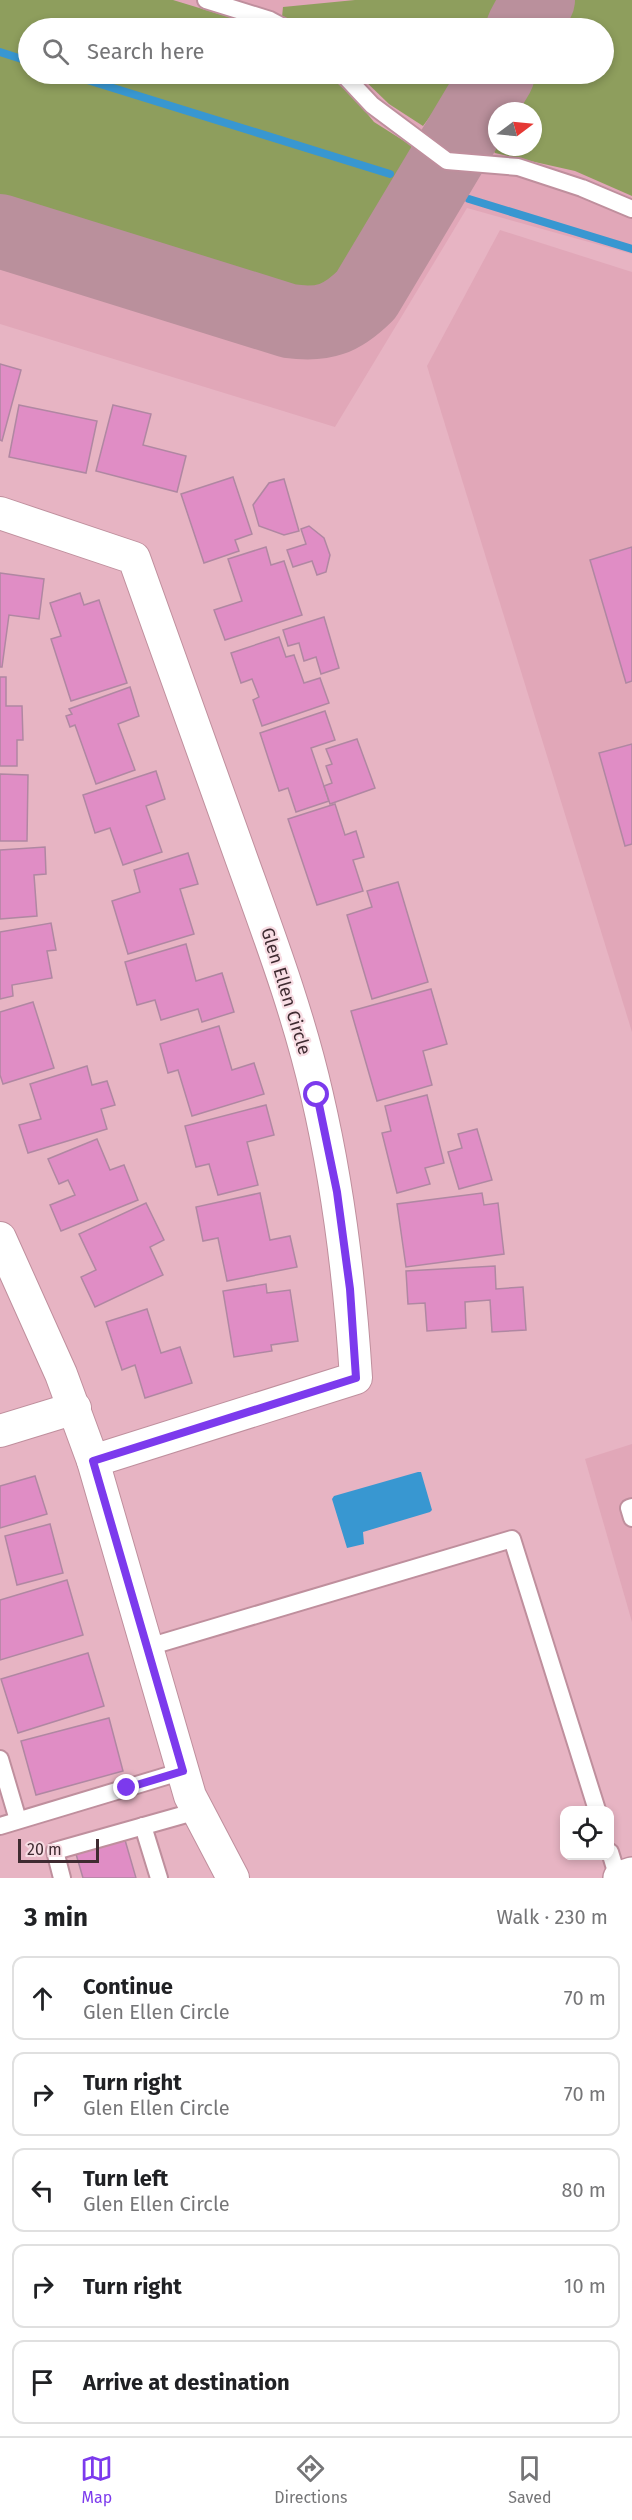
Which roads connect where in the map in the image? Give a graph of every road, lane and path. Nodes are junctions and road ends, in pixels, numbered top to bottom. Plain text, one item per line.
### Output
1 (206, 0) edge
2 (264, 18) edge
3 (352, 84) edge
4 (632, 209) edge
5 (0, 513) edge
6 (0, 1238) edge
7 (75, 1408) junction
8 (0, 1431) edge
9 (93, 1461) junction
10 (632, 1507) edge
11 (632, 1518) edge
12 (148, 1647) junction
13 (0, 1759) edge
14 (183, 1771) junction
15 (596, 1806) edge
16 (198, 1811) junction
17 (18, 1820) junction
18 (0, 1826) edge
19 (143, 1826) junction
20 (612, 1860) edge
21 (632, 1874) edge
22 (62, 1878) edge
23 (159, 1878) edge
24 (233, 1878) edge
25 (619, 1878) edge

1 - 2 lane
3 - 4 lane
5 - 9 street, Glen Ellen Circle
6 - 7 street
7 - 8 street
7 - 9 street
9 - 12 street
10 - 11 lane
12 - 14 street
12 - 15 lane
13 - 17 lane
14 - 16 street
14 - 17 lane
16 - 19 lane
16 - 24 street
17 - 18 lane
19 - 22 lane
19 - 23 lane
20 - 25 lane
21 - 25 street

